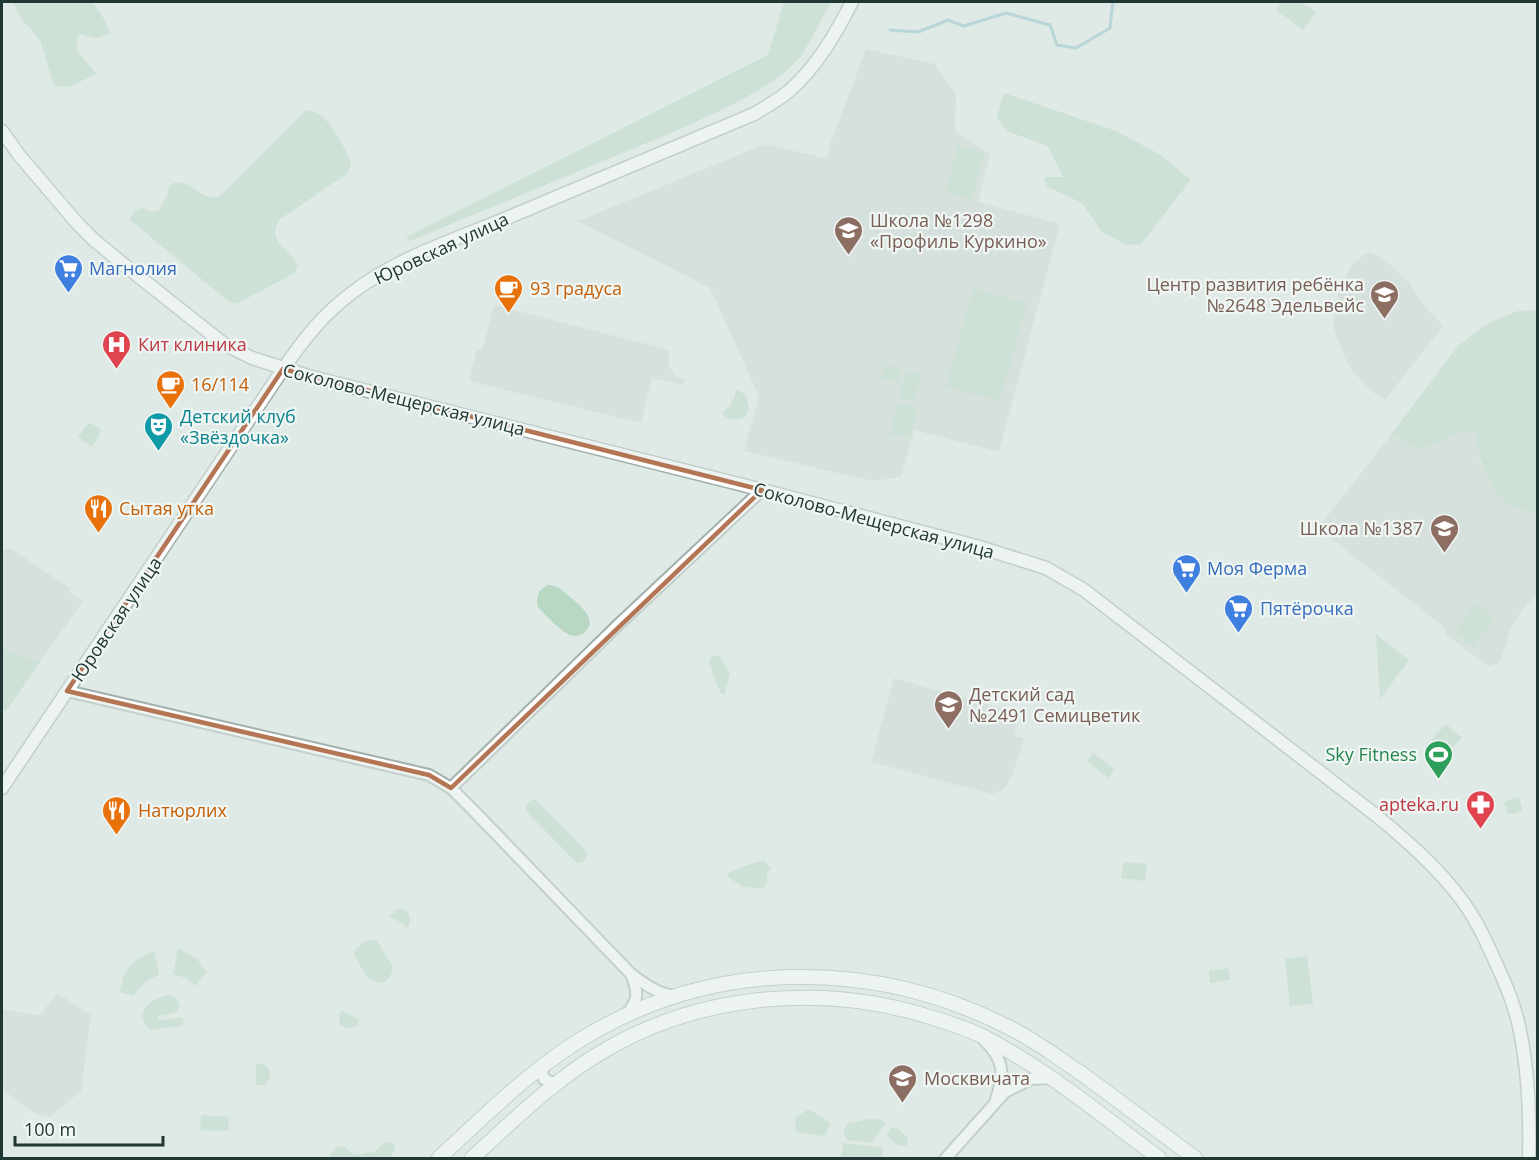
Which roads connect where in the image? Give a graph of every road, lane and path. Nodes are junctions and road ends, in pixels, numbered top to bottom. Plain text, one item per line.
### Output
1 (852, 2) edge
2 (2, 131) edge
3 (283, 369) junction
4 (762, 490) junction
5 (68, 691) junction
6 (451, 788) junction
7 (2, 789) edge
8 (631, 974) junction
9 (678, 996) junction
10 (624, 1017) junction
11 (979, 1035) junction
12 (545, 1064) junction
13 (1050, 1078) junction
14 (558, 1082) junction
15 (995, 1102) junction
16 (439, 1158) edge
17 (472, 1158) edge
18 (946, 1158) edge
19 (1159, 1158) edge
20 (1195, 1158) edge
21 (1529, 1158) edge

1 - 3 street, Юровская улица
2 - 3 street, Соколово-Мещерская улица
3 - 4 street, Соколово-Мещерская улица
3 - 5 street, Юровская улица
4 - 6 street
4 - 21 street, Соколово-Мещерская улица
5 - 6 street
5 - 7 street, Юровская улица
6 - 8 street
8 - 9 street
8 - 10 street
9 - 10 main road
9 - 20 main road
10 - 12 main road
11 - 13 main road
11 - 14 main road
11 - 15 street
12 - 14 street
12 - 16 main road
13 - 15 street
13 - 19 main road
14 - 17 main road
15 - 18 street

